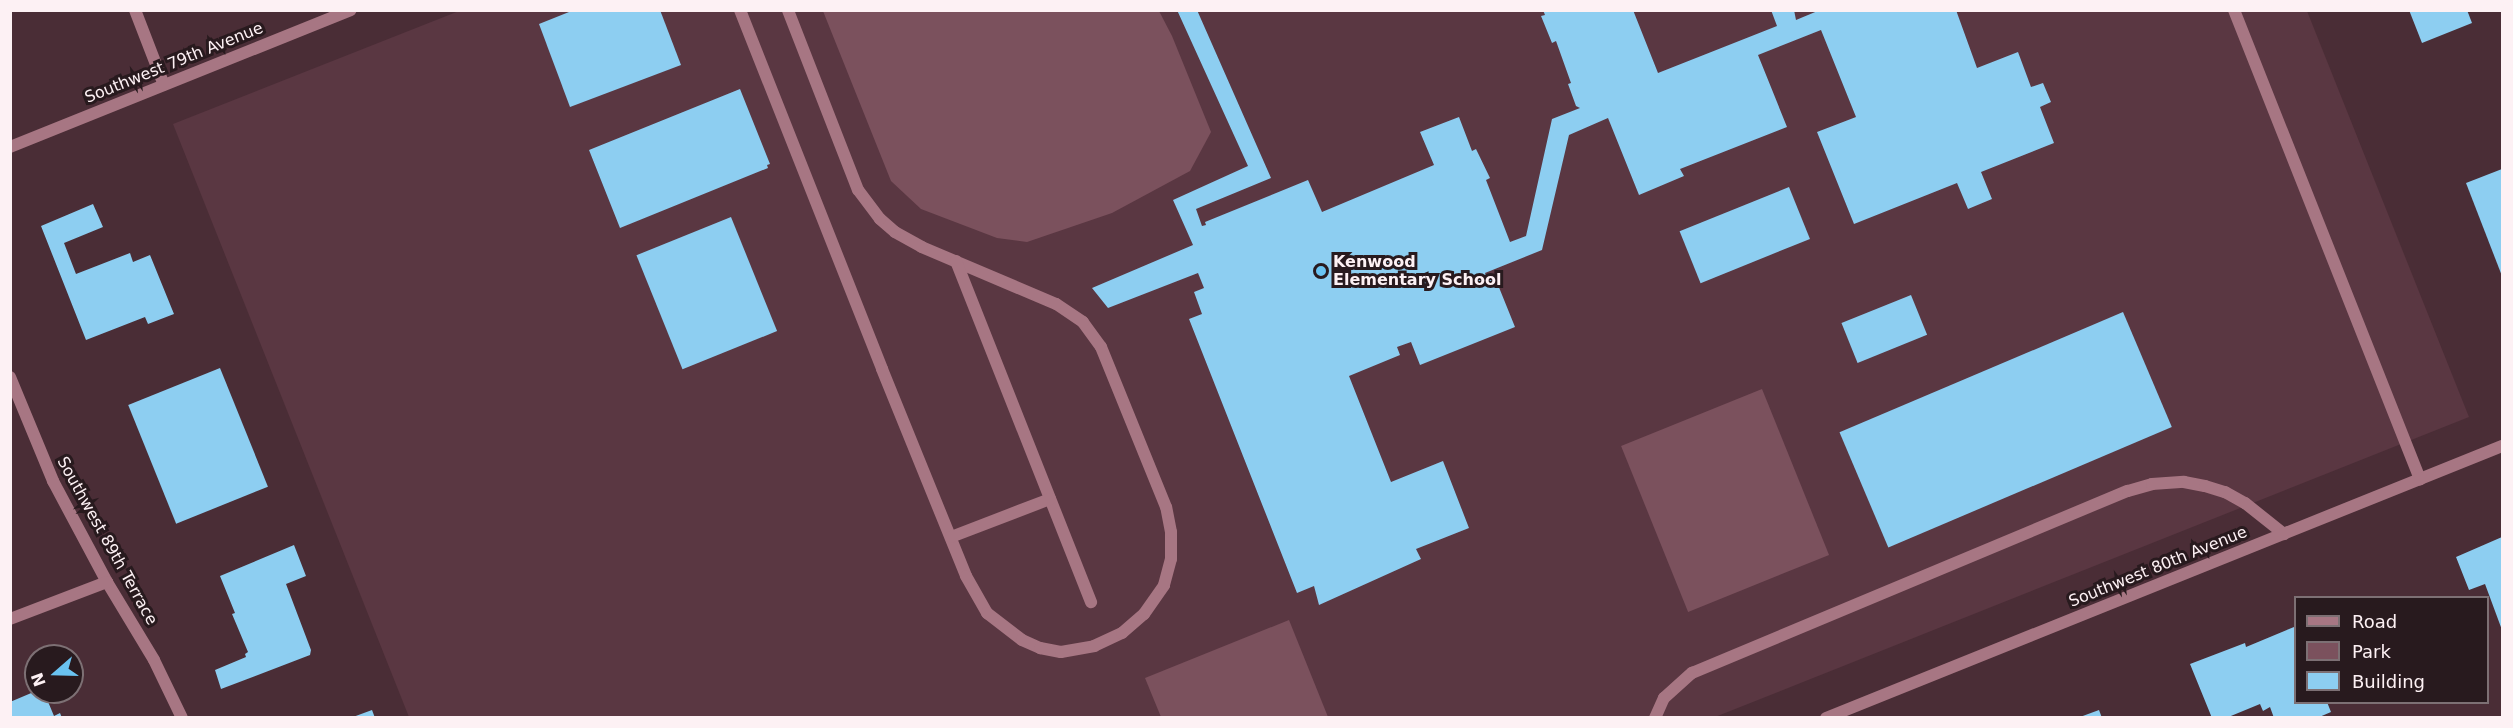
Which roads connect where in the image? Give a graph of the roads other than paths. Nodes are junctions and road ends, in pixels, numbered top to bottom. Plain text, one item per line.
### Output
1 (135, 10) edge
2 (350, 10) edge
3 (740, 10) edge
4 (788, 10) edge
5 (2234, 10) edge
6 (164, 85) junction
7 (10, 147) edge
8 (956, 261) junction
9 (10, 377) edge
10 (2502, 446) edge
11 (2420, 479) junction
12 (1050, 499) junction
13 (2284, 534) junction
14 (951, 537) junction
15 (108, 582) junction
16 (1091, 602) dead end
17 (10, 619) edge
18 (182, 717) edge
19 (1656, 717) edge
20 (1826, 717) edge

1 - 6 street
2 - 6 street, Southwest 79th Avenue
3 - 14 street
4 - 8 street
5 - 11 street
6 - 7 street, Southwest 79th Avenue
8 - 12 street
8 - 14 street
9 - 15 street, Southwest 89th Terrace
10 - 11 street, Southwest 80th Avenue
11 - 13 street, Southwest 80th Avenue
12 - 14 street
12 - 16 street
13 - 19 street
13 - 20 street, Southwest 80th Avenue
15 - 17 street
15 - 18 street, Southwest 89th Terrace

